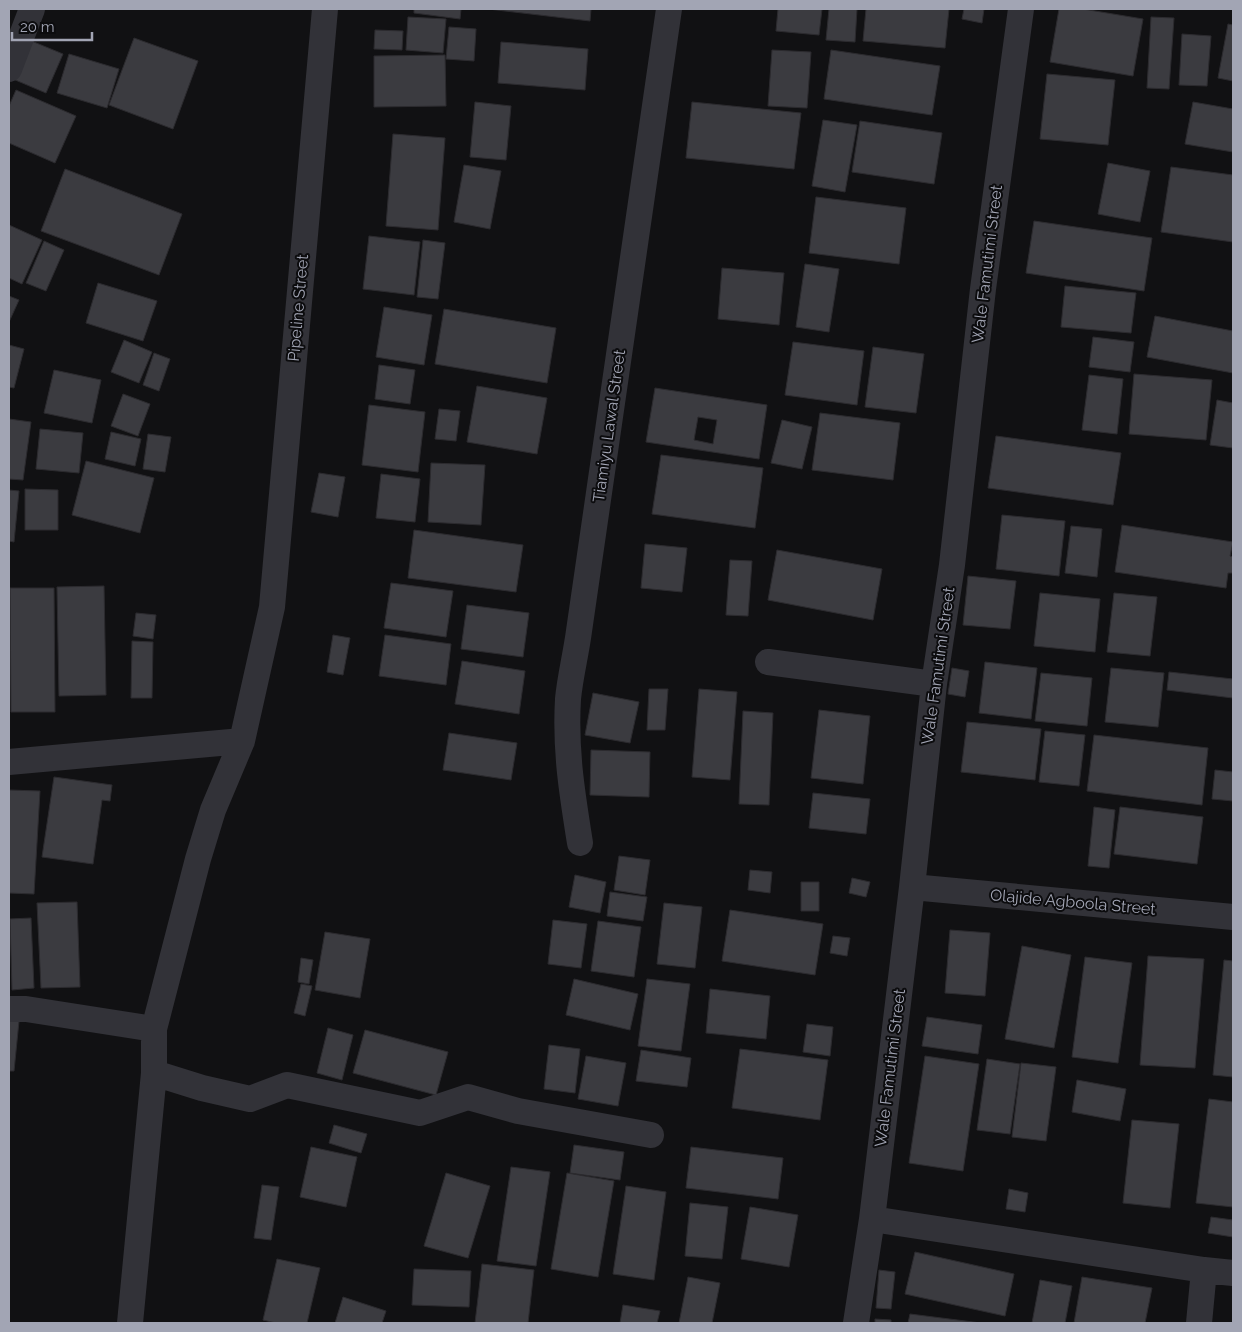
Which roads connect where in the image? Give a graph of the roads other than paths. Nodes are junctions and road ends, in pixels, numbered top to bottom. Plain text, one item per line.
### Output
1 (32, 9) edge
2 (325, 9) edge
3 (669, 9) edge
4 (1021, 9) edge
5 (9, 69) edge
6 (768, 662) dead end
7 (934, 684) junction
8 (242, 741) junction
9 (9, 762) edge
10 (580, 844) dead end
11 (912, 887) junction
12 (1233, 917) edge
13 (9, 1009) edge
14 (154, 1029) junction
15 (154, 1073) junction
16 (651, 1135) dead end
17 (872, 1219) junction
18 (1204, 1270) junction
19 (1233, 1273) edge
20 (130, 1323) edge
21 (856, 1323) edge
22 (1199, 1323) edge

1 - 5 street
2 - 8 street, Pipeline Street
3 - 10 street, Tiamiyu Lawal Street
4 - 7 street, Wale Famutimi Street
6 - 7 street
7 - 11 street, Wale Famutimi Street
8 - 9 street
8 - 14 street, Pipeline Street
11 - 12 street, Olajide Agboola Street
11 - 17 street, Wale Famutimi Street
13 - 14 street
14 - 15 street, Pipeline Street
15 - 16 street
15 - 20 street, Pipeline Street
17 - 18 street
17 - 21 street, Wale Famutimi Street
18 - 19 street
18 - 22 street

